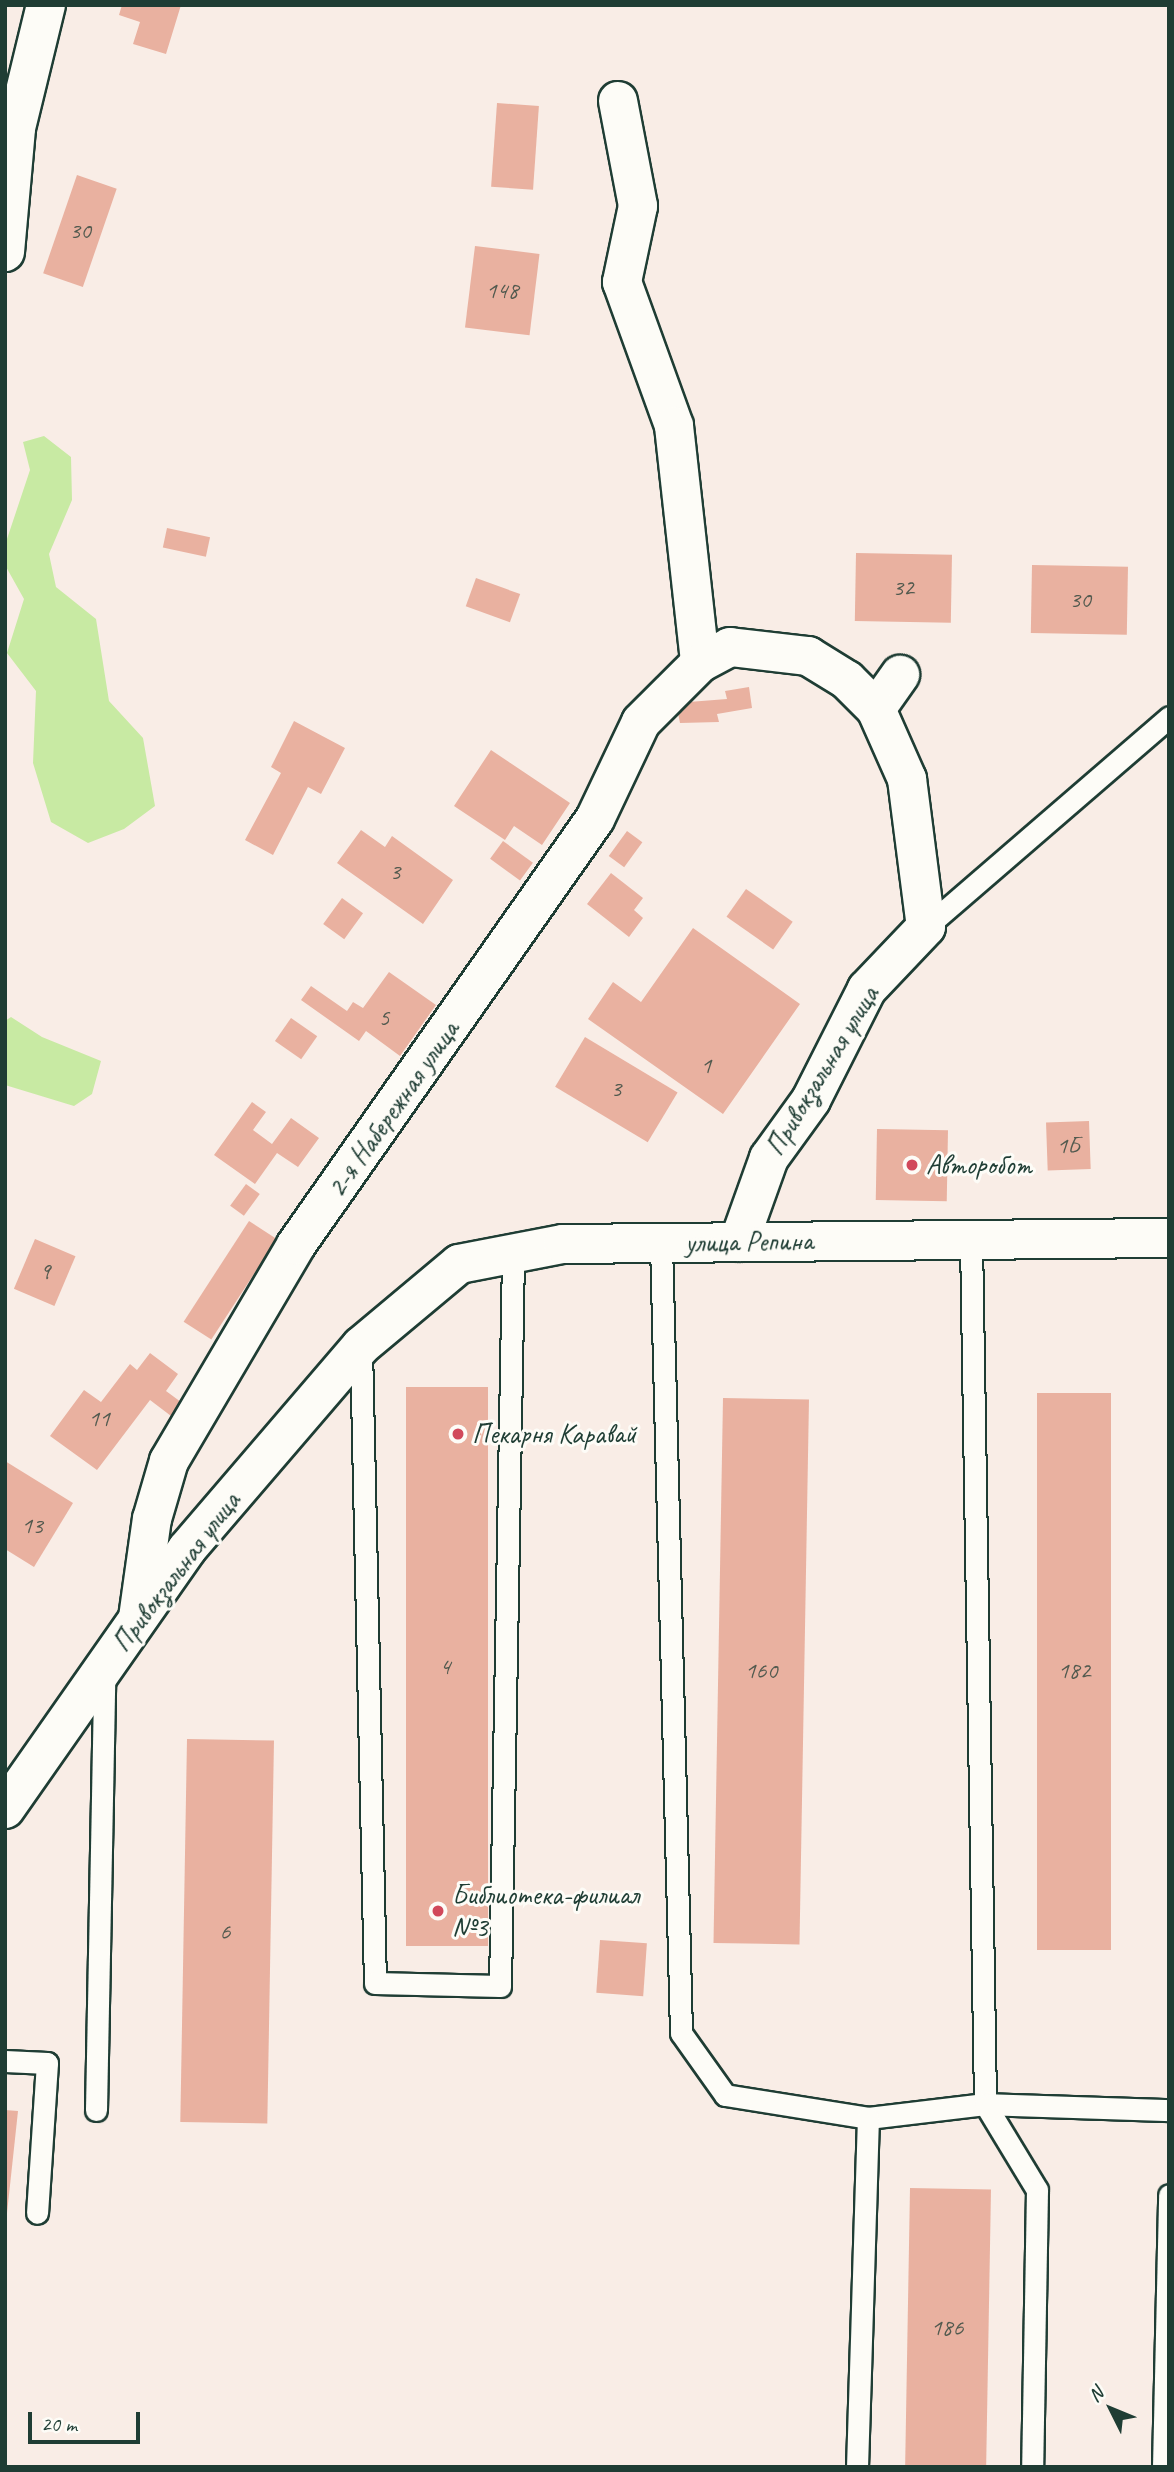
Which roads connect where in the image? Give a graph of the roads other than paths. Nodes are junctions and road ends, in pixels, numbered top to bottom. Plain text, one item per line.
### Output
1 (46, 5) edge
2 (618, 101) dead end
3 (5, 252) edge
4 (715, 655) junction
5 (900, 675) dead end
6 (876, 709) junction
7 (1169, 718) edge
8 (926, 927) junction
9 (1169, 1238) edge
10 (971, 1239) junction
11 (739, 1242) junction
12 (661, 1243) junction
13 (513, 1254) junction
14 (361, 1346) junction
15 (138, 1618) junction
16 (104, 1667) junction
17 (5, 1810) edge
18 (5, 2060) edge
19 (985, 2104) junction
20 (96, 2110) dead end
21 (1169, 2110) edge
22 (868, 2118) junction
23 (1169, 2195) edge
24 (37, 2213) dead end
25 (857, 2467) edge
26 (1032, 2467) edge
27 (1163, 2467) edge

1 - 3 street
2 - 4 street
4 - 6 street
4 - 15 street, 2-я Набережная улица
5 - 6 street
6 - 8 street
7 - 8 lane
8 - 11 street, Привокзальная улица
9 - 10 street, улица Репина
10 - 11 street, улица Репина
10 - 19 lane
11 - 12 street, улица Репина
12 - 13 street, улица Репина
12 - 22 lane
13 - 14 street, улица Репина
13 - 14 lane
14 - 15 street, Привокзальная улица
15 - 16 street, Привокзальная улица
16 - 17 street, Привокзальная улица
16 - 20 lane
18 - 24 lane
19 - 21 lane
19 - 22 lane
19 - 26 lane
22 - 25 lane
23 - 27 lane

